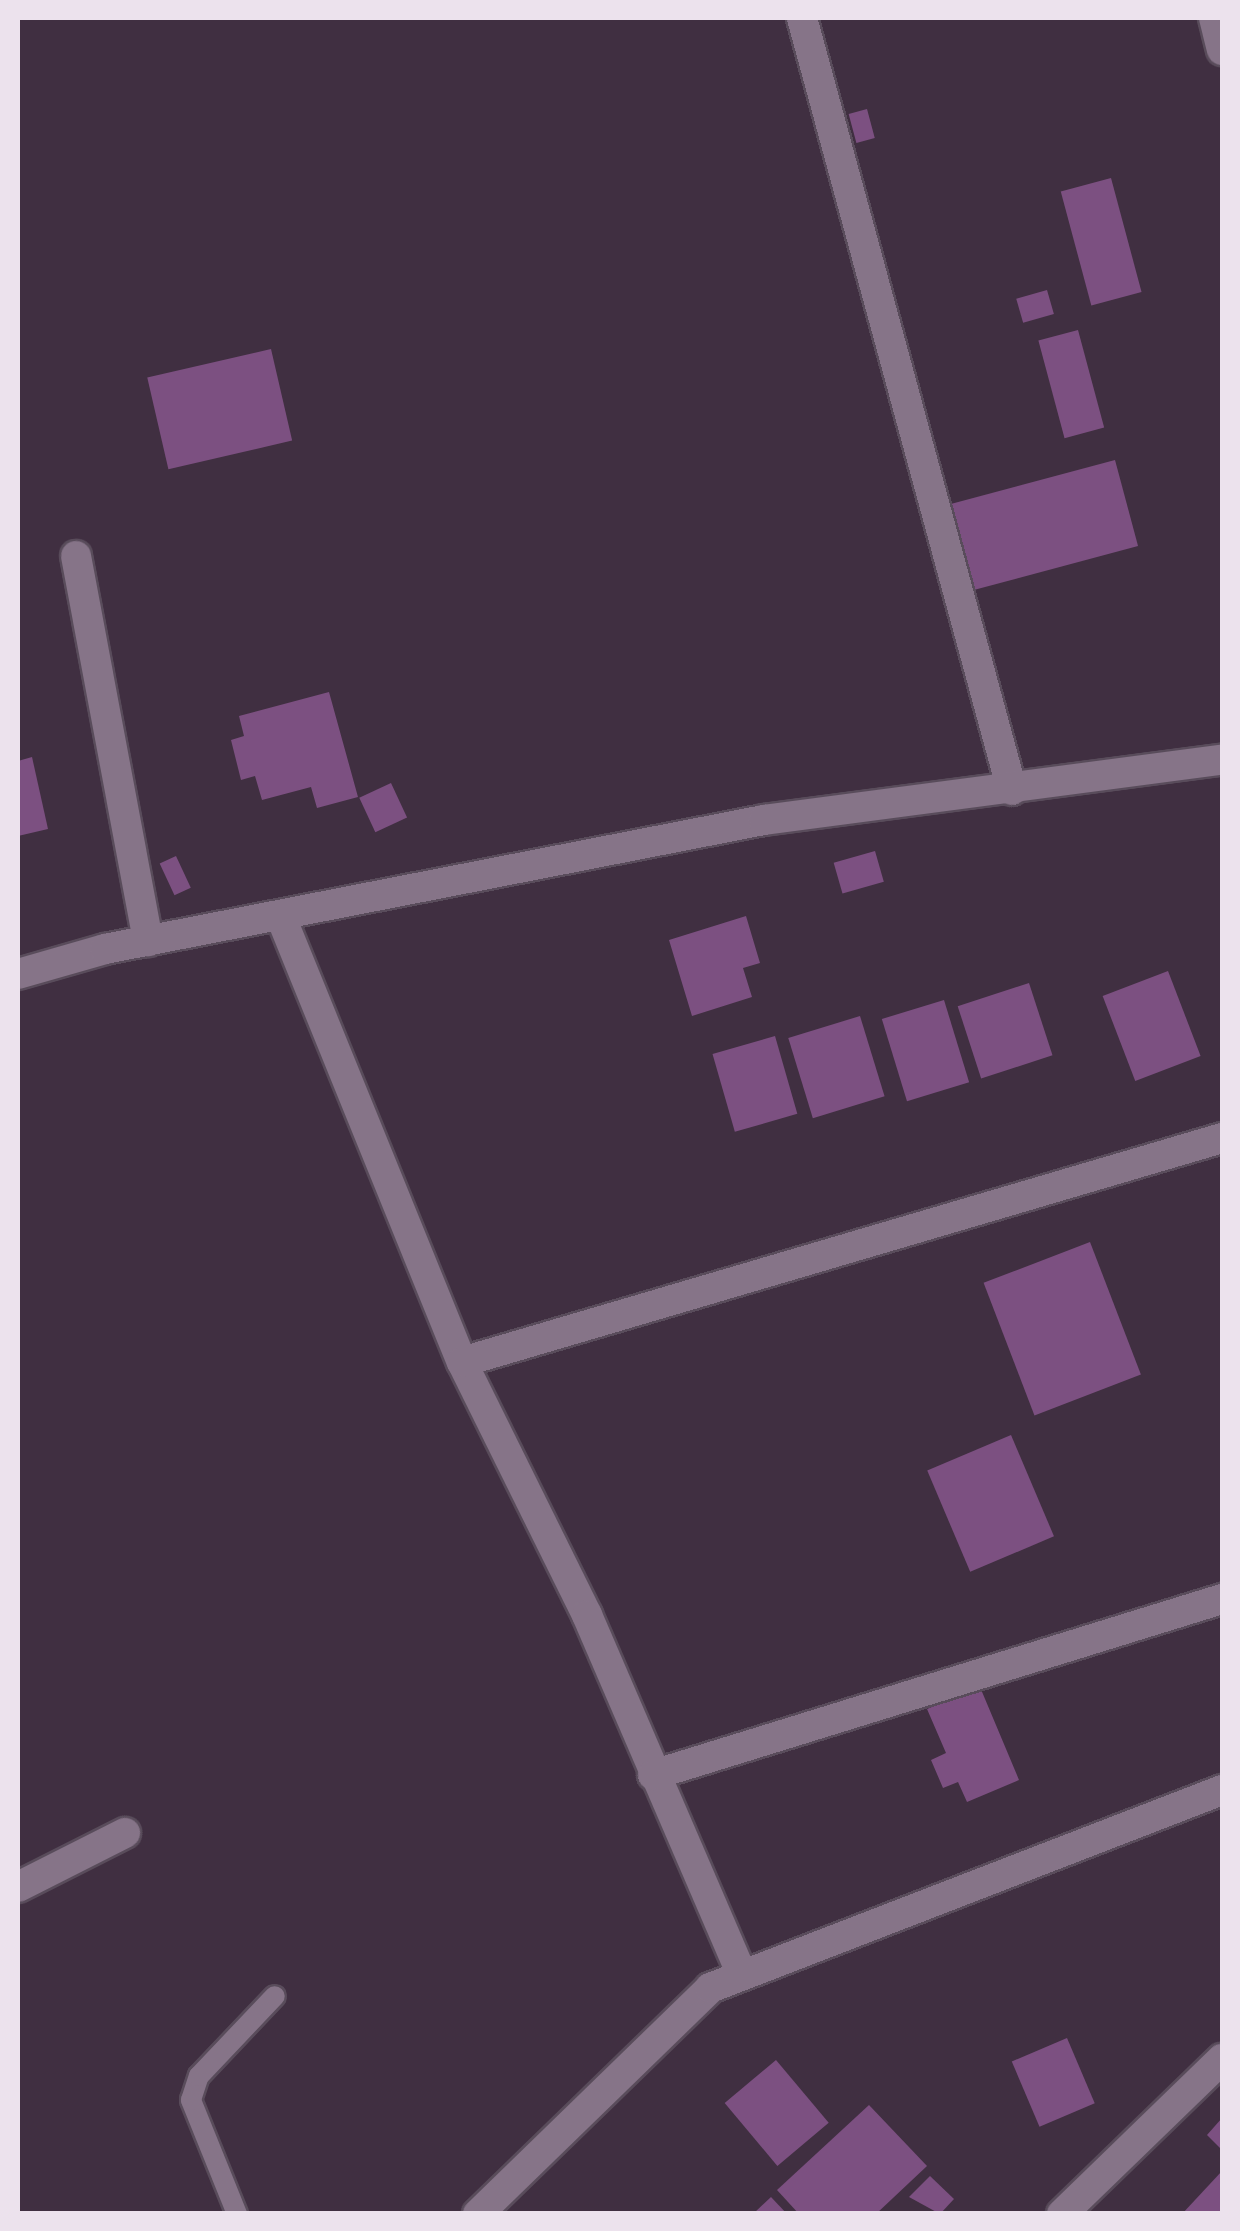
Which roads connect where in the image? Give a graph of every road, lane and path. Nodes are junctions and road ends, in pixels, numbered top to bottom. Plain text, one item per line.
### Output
1 (802, 18) edge
2 (1214, 18) edge
3 (1222, 50) edge
4 (76, 556) dead end
5 (1222, 760) edge
6 (1012, 790) junction
7 (281, 917) junction
8 (148, 941) junction
9 (18, 974) edge
10 (1222, 1138) edge
11 (462, 1362) junction
12 (1222, 1599) edge
13 (654, 1775) junction
14 (1222, 1790) edge
15 (125, 1833) dead end
16 (18, 1886) edge
17 (741, 1972) junction
18 (276, 1996) dead end
19 (1222, 2059) edge
20 (236, 2214) edge
21 (478, 2214) edge
22 (1062, 2214) edge

1 - 6 street
2 - 3 street
4 - 8 street
5 - 6 street
6 - 7 street
7 - 8 street
7 - 11 street
8 - 9 street
10 - 11 street
11 - 13 street
12 - 13 street
13 - 17 street
14 - 17 street
15 - 16 street
17 - 21 street
18 - 20 lane
19 - 22 street

